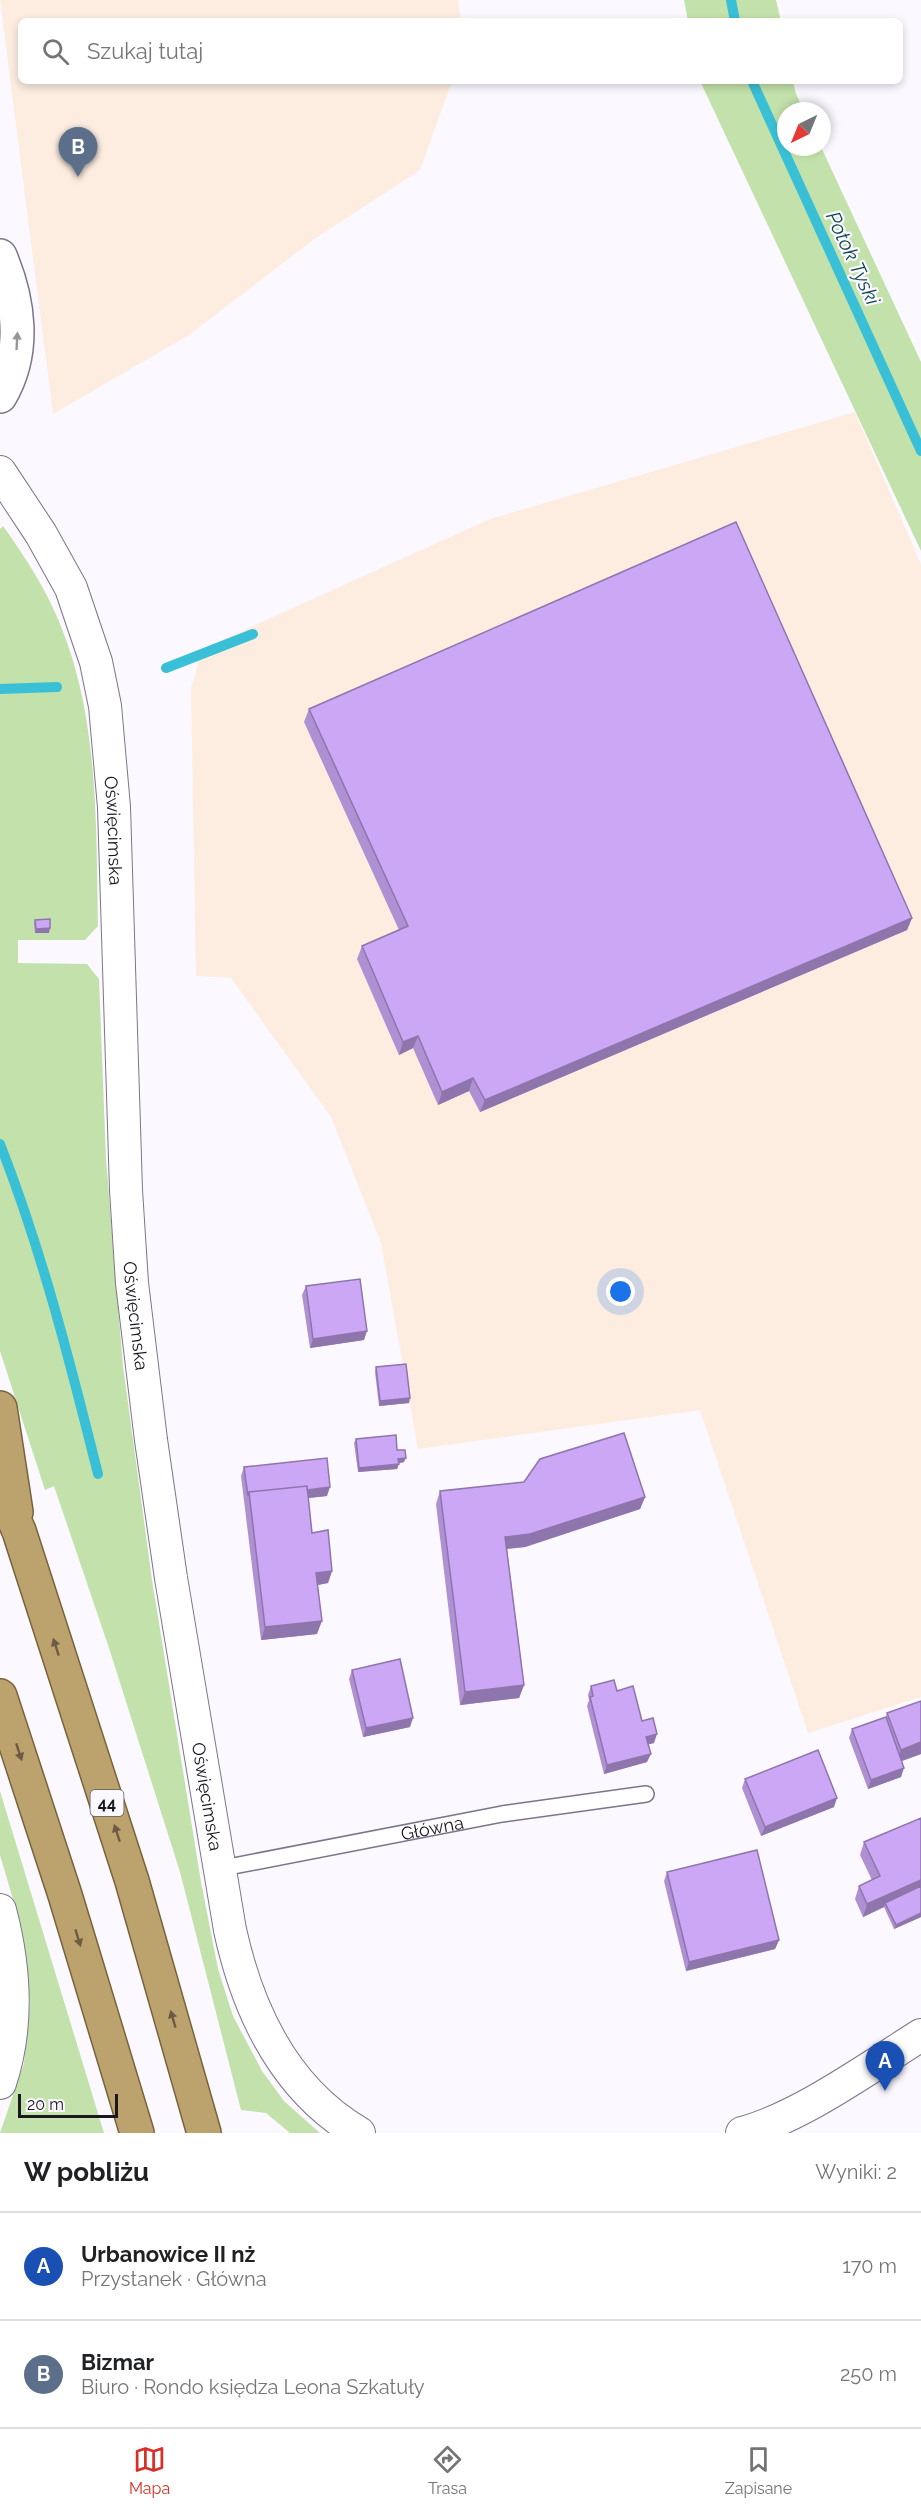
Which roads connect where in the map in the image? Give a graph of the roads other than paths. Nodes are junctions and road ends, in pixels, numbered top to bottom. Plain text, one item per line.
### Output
1 (0, 256) edge
2 (0, 396) edge
3 (0, 472) edge
4 (0, 1408) edge
5 (0, 1488) edge
6 (19, 1531) junction
7 (0, 1696) edge
8 (646, 1794) dead end
9 (218, 1869) junction
10 (0, 1910) edge
11 (921, 2035) edge
12 (0, 2083) edge
13 (137, 2133) edge
14 (204, 2133) edge
15 (359, 2133) edge
16 (742, 2133) edge

2 -> 1 street
3 - 9 street, Oświęcimska
4 - 6 highway
5 - 6 highway, 44
14 -> 6 highway, 44
7 -> 13 highway
8 - 9 lane, Główna
9 - 15 street, Oświęcimska
10 - 12 street
11 - 16 street

